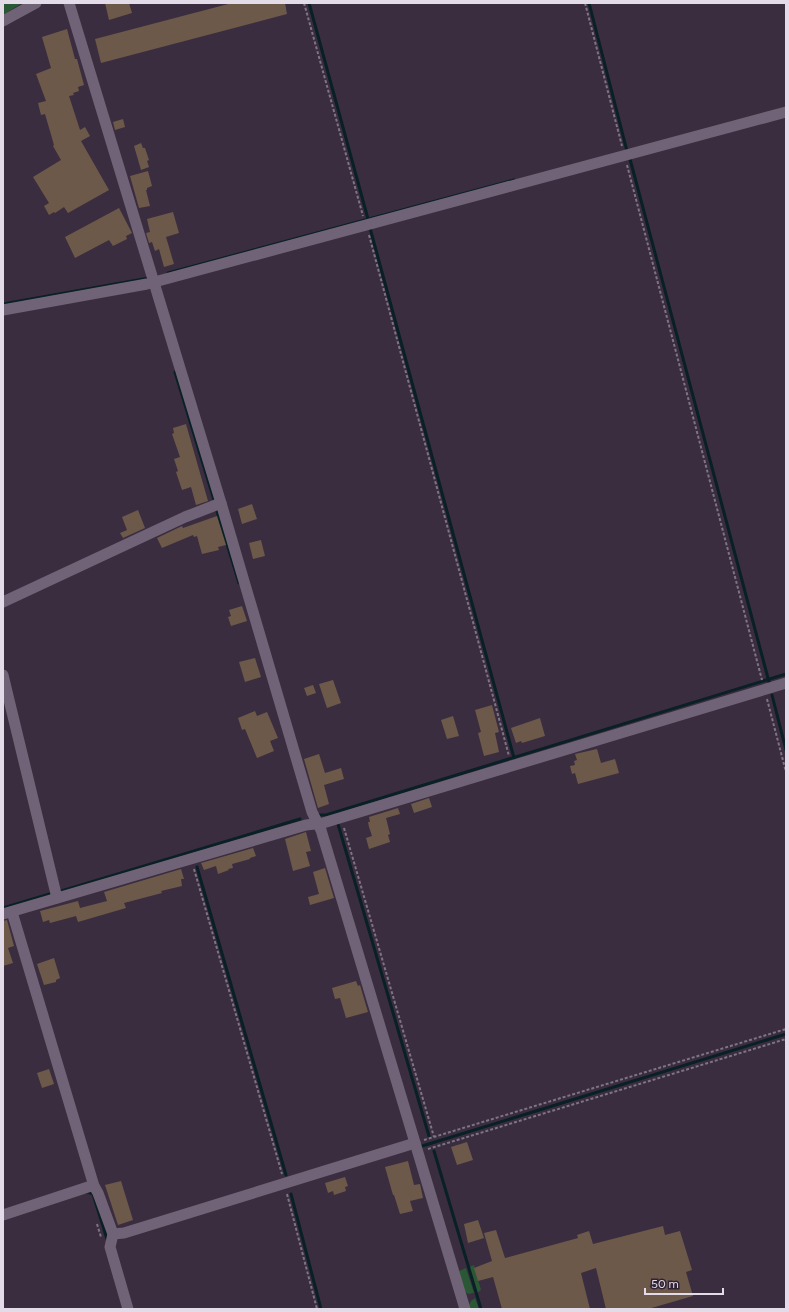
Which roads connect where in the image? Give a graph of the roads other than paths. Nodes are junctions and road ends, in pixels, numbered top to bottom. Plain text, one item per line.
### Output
1 (36, 3) edge
2 (69, 3) edge
3 (3, 21) edge
4 (786, 112) edge
5 (151, 280) junction
6 (3, 310) edge
7 (217, 504) junction
8 (3, 602) edge
9 (3, 675) edge
10 (786, 683) edge
11 (317, 823) junction
12 (56, 894) junction
13 (7, 913) edge
14 (416, 1148) junction
15 (94, 1186) junction
16 (3, 1215) edge
17 (112, 1240) junction
18 (128, 1309) edge
19 (466, 1309) edge

1 - 3 street
2 - 5 street
4 - 5 street
5 - 6 street
5 - 7 street
7 - 8 street
7 - 11 street
9 - 12 street
10 - 11 street
11 - 12 street
11 - 14 street
12 - 13 street
13 - 15 street
14 - 17 street
14 - 19 street
15 - 16 street
15 - 17 street
17 - 18 street

